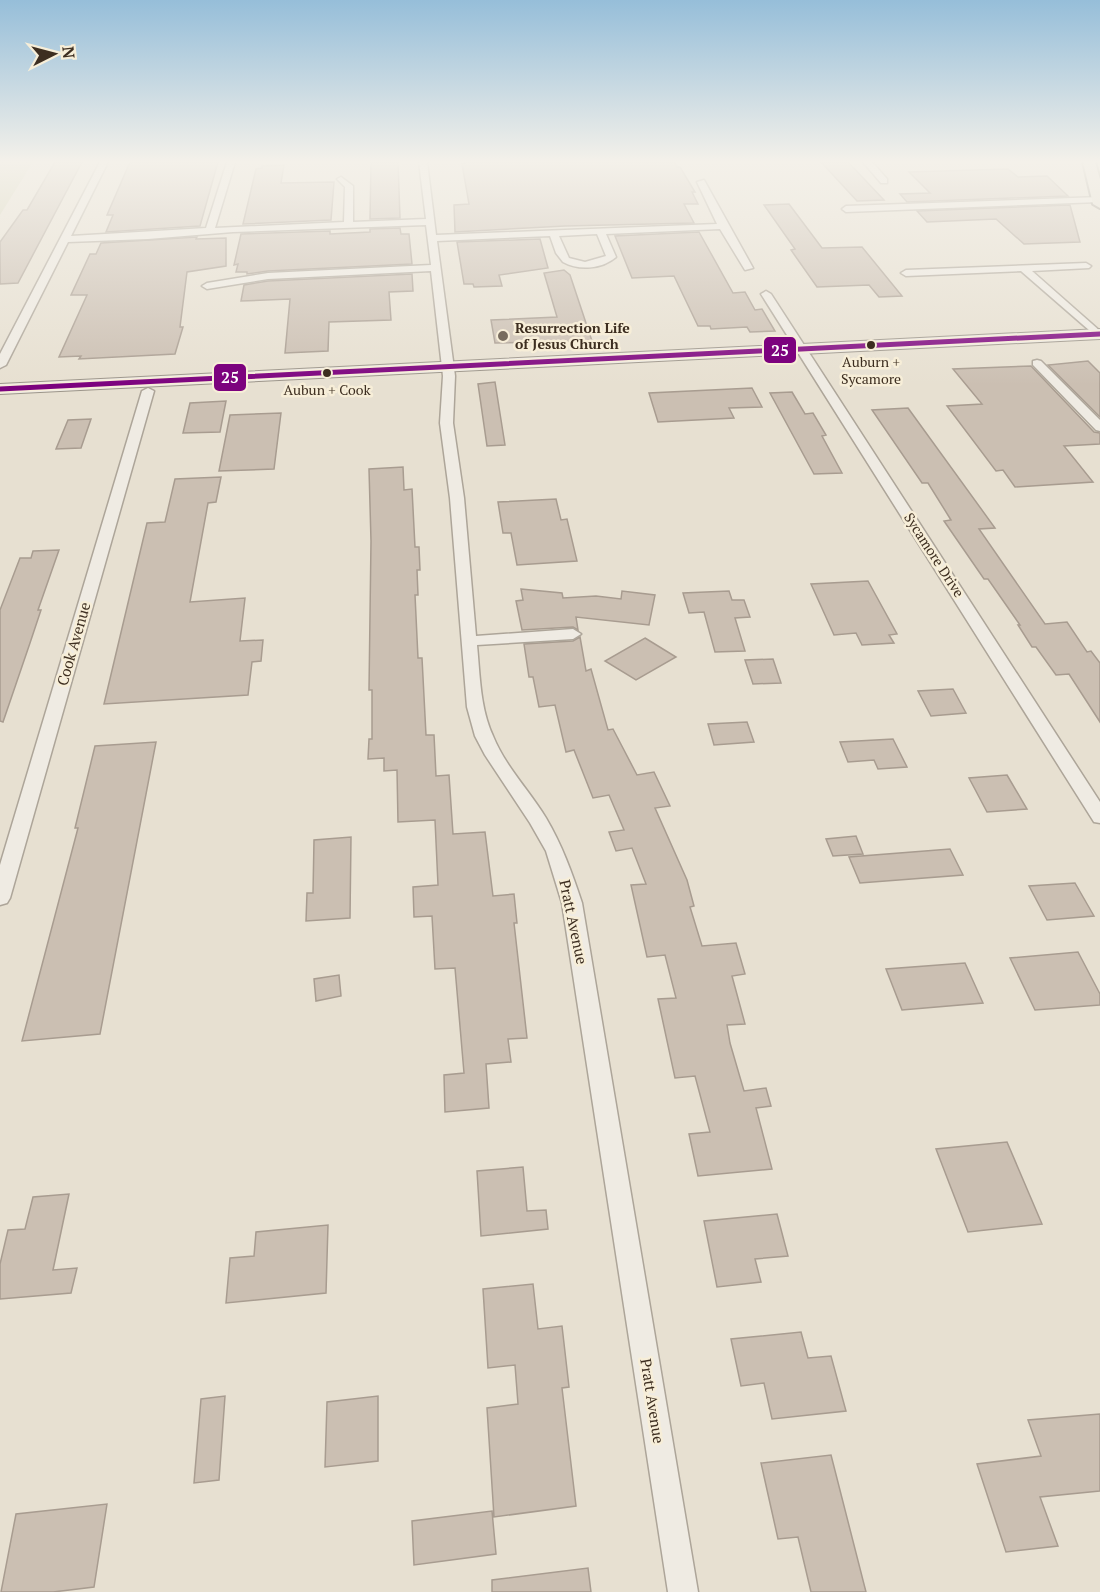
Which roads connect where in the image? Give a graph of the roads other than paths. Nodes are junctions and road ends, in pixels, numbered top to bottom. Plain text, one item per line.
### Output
1 (136, 236) edge
2 (433, 236) edge
3 (554, 236) edge
4 (602, 236) edge
5 (729, 236) edge
6 (66, 238) joint
7 (1086, 266) dead end
8 (436, 268) junction
9 (748, 268) dead end
10 (1023, 268) junction
11 (906, 273) dead end
12 (207, 286) dead end
13 (766, 294) dead end
14 (1099, 338) edge
15 (804, 352) junction
16 (1036, 363) dead end
17 (0, 365) edge
18 (448, 371) junction
19 (291, 374) junction
20 (0, 389) edge
21 (148, 391) junction
22 (0, 399) edge
23 (1100, 427) edge
24 (573, 634) dead end
25 (468, 641) junction
26 (1100, 817) edge
27 (5, 861) edge
28 (0, 898) edge
29 (683, 1592) edge

1 - 6 street
2 - 8 street, Pratt Avenue
3 - 4 street
5 - 9 street
6 - 17 street
7 - 10 street
8 - 12 street
8 - 18 street, Pratt Avenue
10 - 11 street
10 - 14 street
13 - 15 street, Sycamore Drive
14 - 15 main road
15 - 18 main road
15 - 26 street, Sycamore Drive
16 - 23 street
18 - 19 main road
18 - 21 main road
18 - 25 street, Pratt Avenue
19 - 20 main road
19 - 21 main road
21 - 22 main road
21 - 27 street, Cook Avenue
24 - 25 street
25 - 29 street, Pratt Avenue
27 - 28 street, Cook Avenue

